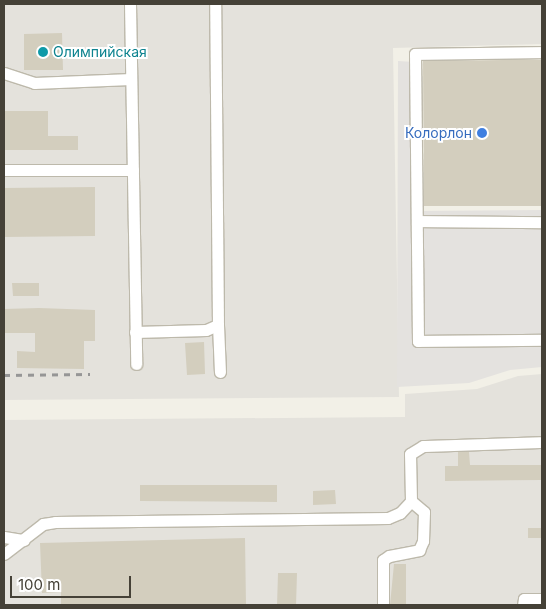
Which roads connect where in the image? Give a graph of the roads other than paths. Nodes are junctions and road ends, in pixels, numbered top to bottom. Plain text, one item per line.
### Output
1 (130, 4) edge
2 (214, 4) edge
3 (542, 52) edge
4 (4, 73) edge
5 (131, 79) junction
6 (4, 170) edge
7 (133, 170) junction
8 (417, 221) junction
9 (542, 222) edge
10 (218, 325) junction
11 (135, 332) junction
12 (542, 340) edge
13 (136, 364) dead end
14 (220, 372) dead end
15 (542, 442) edge
16 (411, 501) junction
17 (4, 537) edge
18 (24, 540) junction
19 (4, 554) edge
20 (542, 598) edge
21 (383, 605) edge
22 (523, 605) edge

1 - 5 lane
2 - 10 lane
3 - 8 lane
4 - 5 lane
5 - 7 lane
6 - 7 lane
7 - 11 lane
8 - 9 lane
8 - 12 lane
10 - 11 lane
10 - 14 lane
11 - 13 lane
15 - 16 lane
16 - 18 lane
16 - 21 lane
17 - 18 lane
18 - 19 lane
20 - 22 lane

